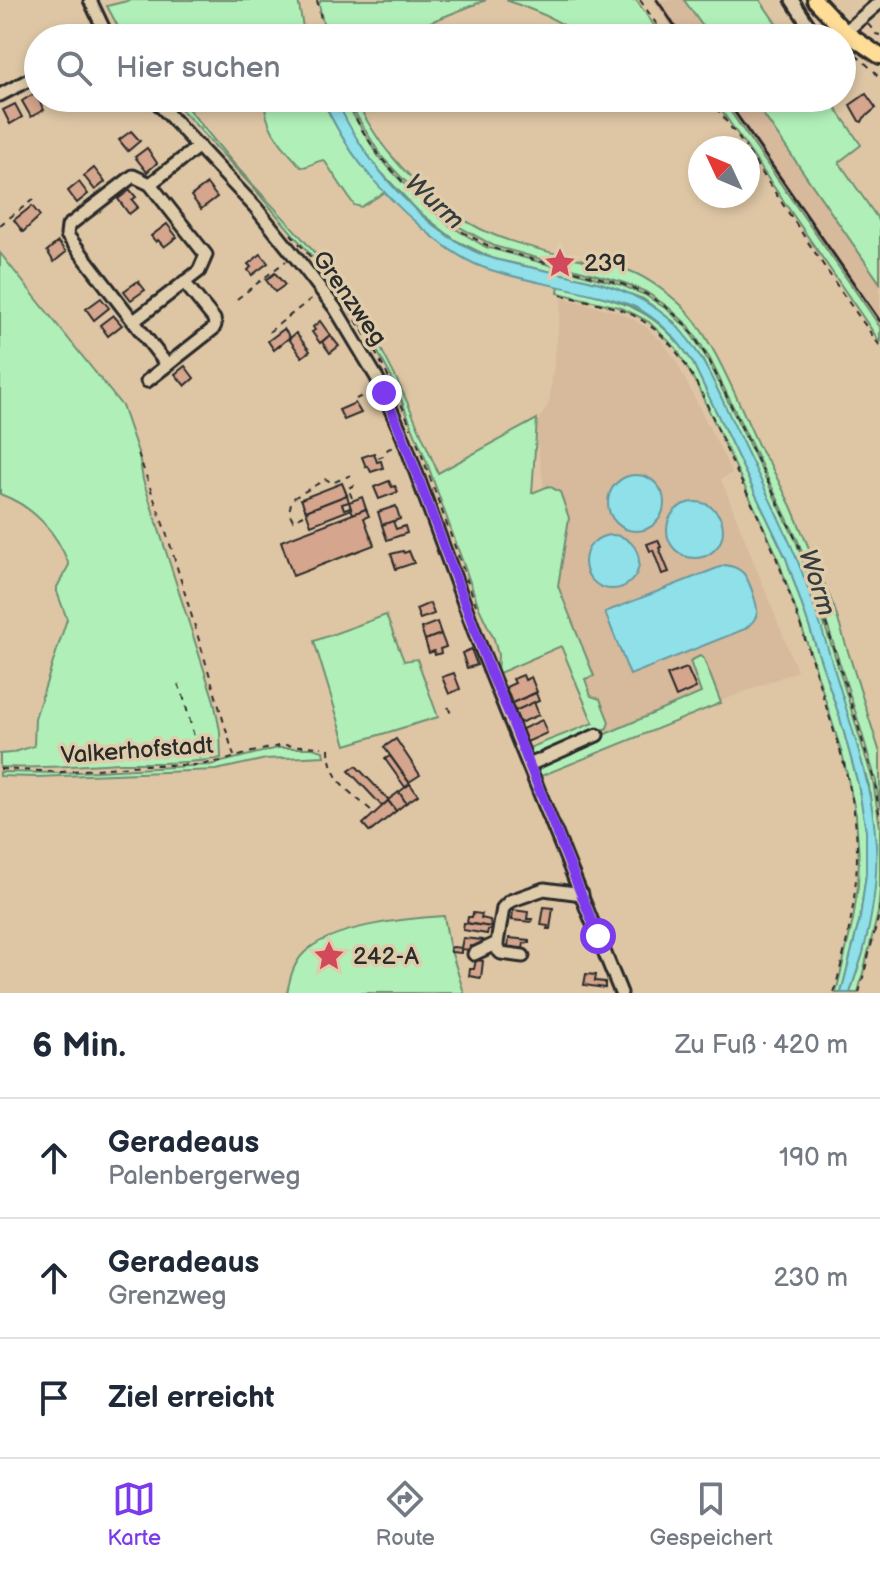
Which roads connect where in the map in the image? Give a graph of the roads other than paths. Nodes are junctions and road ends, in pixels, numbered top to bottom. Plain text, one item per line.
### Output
1 (90, 0) edge
2 (792, 0) edge
3 (815, 0) edge
4 (880, 2) edge
5 (101, 24) edge
6 (808, 24) edge
7 (838, 24) edge
8 (854, 24) edge
9 (856, 40) edge
10 (880, 56) edge
11 (24, 82) edge
12 (0, 95) edge
13 (166, 112) edge
14 (199, 146) junction
15 (150, 184) junction
16 (184, 282) junction
17 (134, 321) junction
18 (167, 365) junction
19 (147, 381) dead end
20 (597, 735) dead end
21 (529, 765) junction
22 (582, 894) junction
23 (497, 943) junction
24 (474, 954) dead end
25 (523, 956) dead end
26 (621, 993) edge

1 - 5 street
2 - 6 street
3 - 7 main road
4 - 8 street
9 - 10 main road
11 - 12 street
13 - 14 street, Grenzweg
14 - 15 street
14 - 21 street, Grenzweg
15 - 16 street
15 - 17 street
16 - 17 street
16 - 18 street
17 - 18 street
18 - 19 street
20 - 21 street
21 - 22 street, Grenzweg
22 - 23 street
22 - 26 street, Grenzweg
23 - 24 street
23 - 25 street

